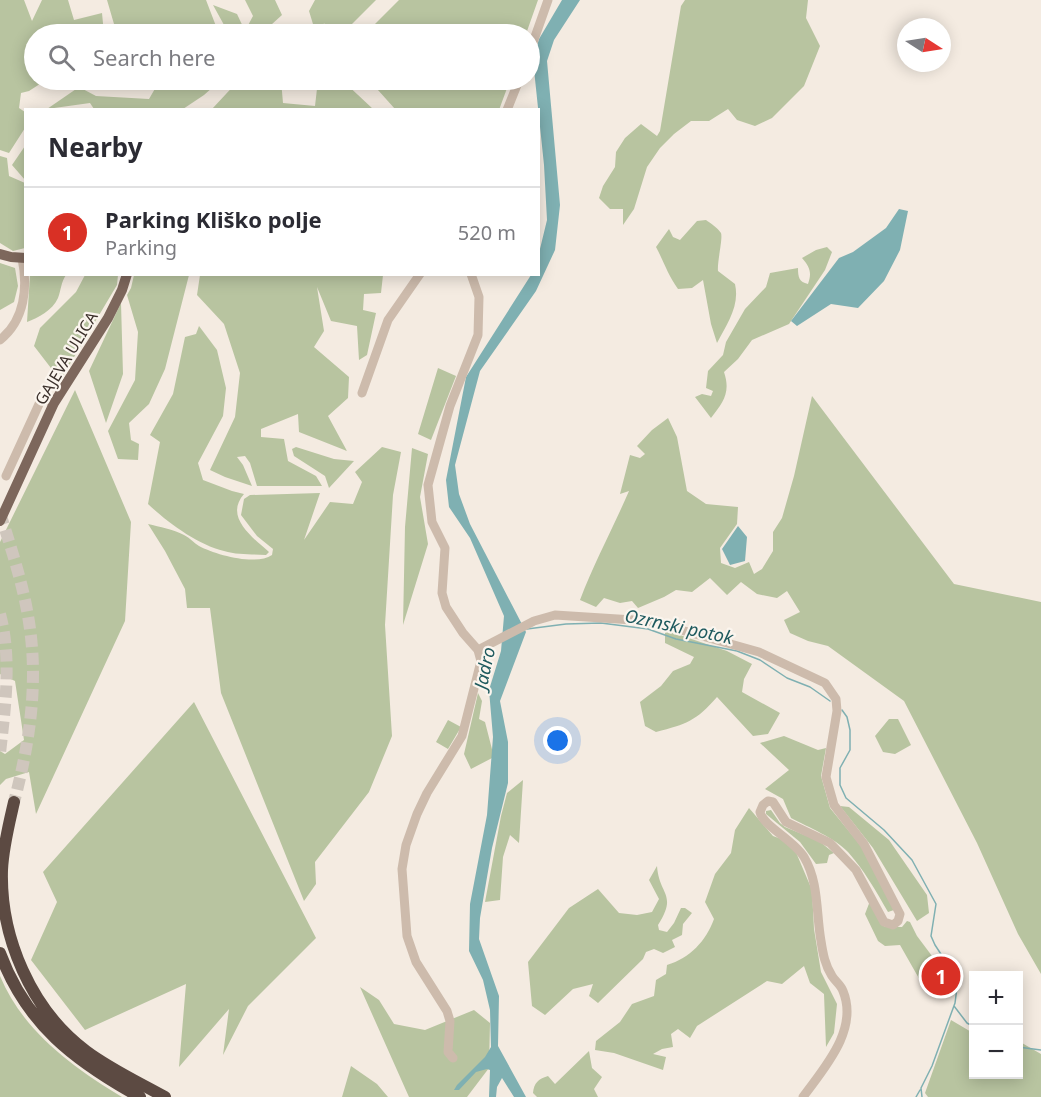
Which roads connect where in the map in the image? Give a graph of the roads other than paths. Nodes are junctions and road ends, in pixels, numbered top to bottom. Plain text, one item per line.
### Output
1 (548, 0) edge
2 (540, 24) edge
3 (515, 90) edge
4 (508, 108) edge
5 (0, 254) edge
6 (24, 258) edge
7 (26, 276) edge
8 (126, 276) edge
9 (419, 276) edge
10 (472, 276) edge
11 (0, 340) edge
12 (362, 393) dead end
13 (54, 403) junction
14 (3, 475) edge
15 (18, 483) junction
16 (0, 521) edge
17 (478, 650) junction
18 (14, 802) tunnel mouth
19 (0, 953) edge
20 (453, 1058) dead end
21 (99, 1067) junction
22 (140, 1097) edge
23 (165, 1097) edge
24 (803, 1097) edge

1 - 2 street
3 - 4 street
5 - 6 main road
7 - 11 street
8 - 13 main road, GAJEVA ULICA
9 - 12 street
10 - 17 street
13 - 14 street
13 - 15 main road, GAJEVA ULICA
14 - 15 street
15 - 16 main road, GAJEVA ULICA
17 - 20 street
17 - 24 street
18 - 21 highway
19 - 21 highway
21 - 22 highway
21 - 23 highway

